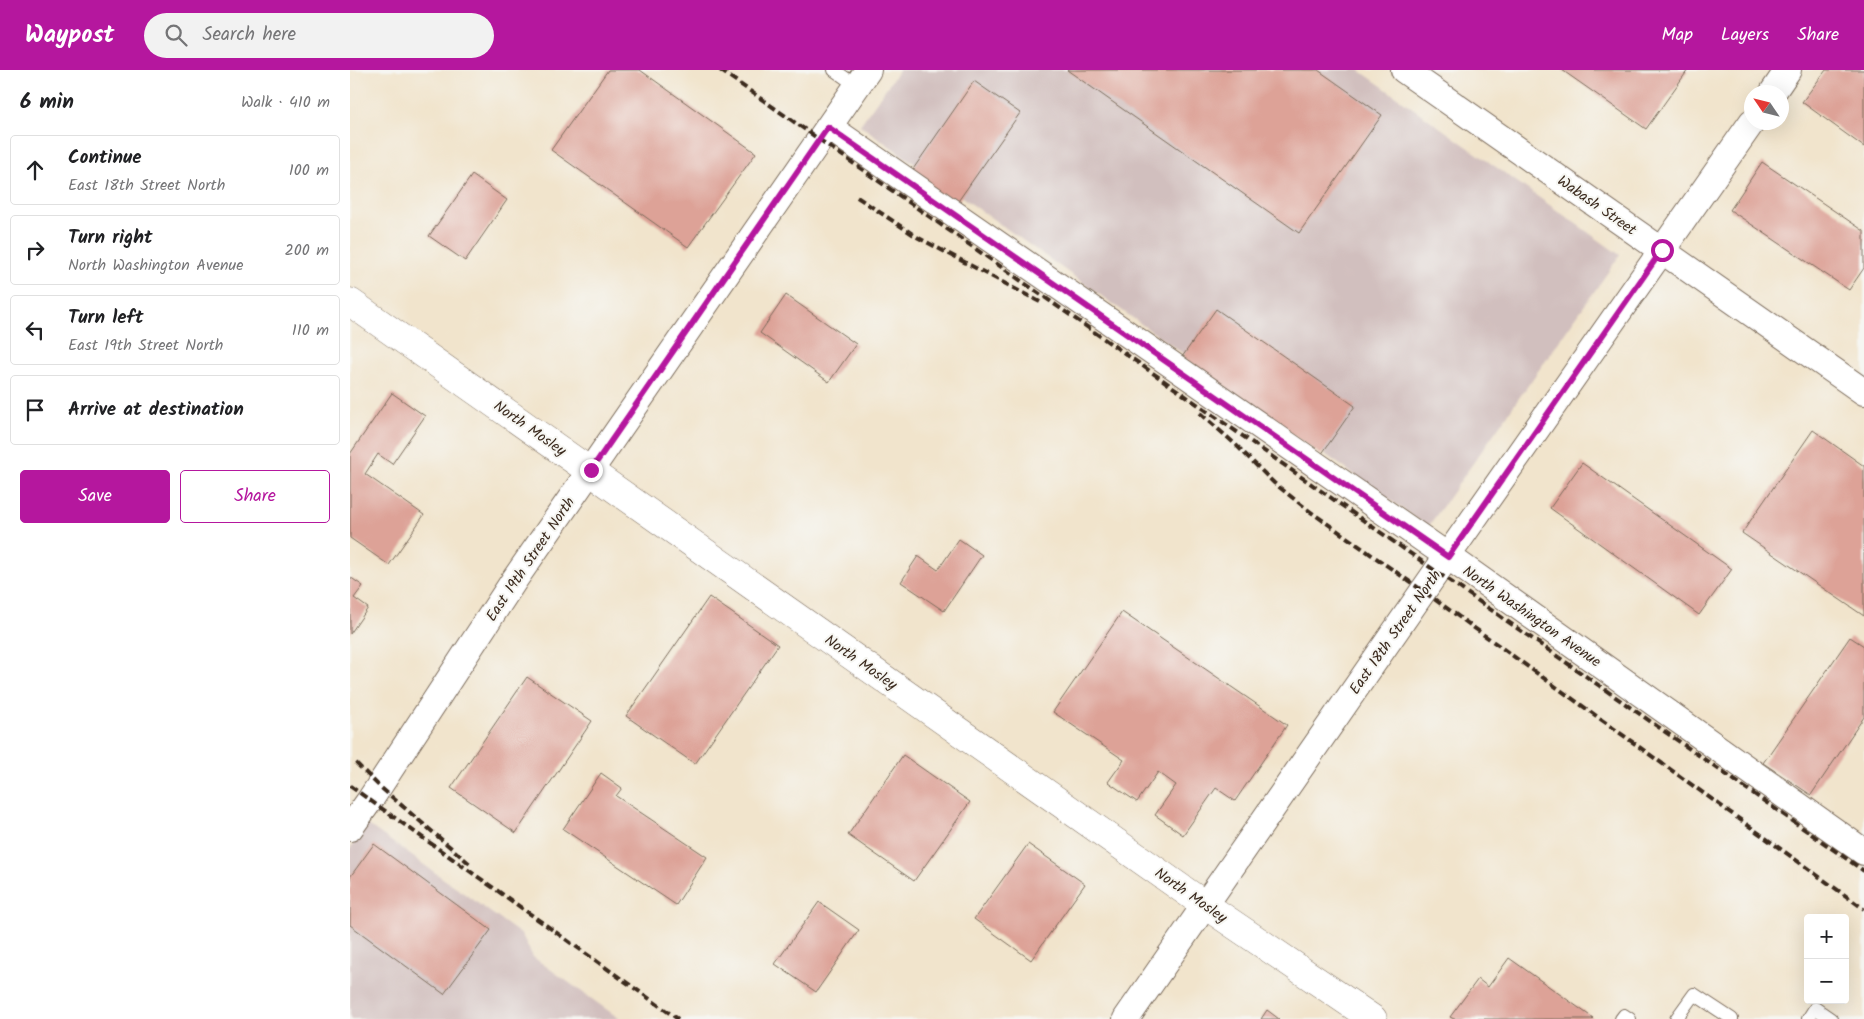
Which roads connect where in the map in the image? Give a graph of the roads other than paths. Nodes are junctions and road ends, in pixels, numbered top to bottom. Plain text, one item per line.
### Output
1 (834, 70) edge
2 (1404, 70) edge
3 (1788, 70) edge
4 (862, 78) edge
5 (1778, 85) edge
6 (828, 127) junction
7 (1746, 130) edge
8 (1662, 250) junction
9 (350, 302) edge
10 (1864, 392) edge
11 (591, 470) junction
12 (1448, 557) junction
13 (350, 828) edge
14 (1864, 852) edge
15 (1205, 905) junction
16 (1126, 1019) edge
17 (1373, 1019) edge
18 (1621, 1019) edge
19 (1630, 1019) edge
20 (1676, 1019) edge
21 (1732, 1019) edge
22 (1808, 1019) edge
23 (1831, 1019) edge

1 - 4 lane
2 - 8 street, Wabash Street
3 - 5 street
4 - 6 street, East 19th Street North
6 - 11 street, East 19th Street North
6 - 12 street, North Washington Avenue
7 - 8 street, East 18th Street North
8 - 10 street, Wabash Street
8 - 12 street, East 18th Street North
9 - 11 street, North Mosley
11 - 13 street, East 19th Street North
11 - 15 street, North Mosley
12 - 14 street, North Washington Avenue
12 - 15 street, East 18th Street North
15 - 16 street, East 18th Street North
15 - 17 street, North Mosley
18 - 19 lane
20 - 21 lane
22 - 23 lane

